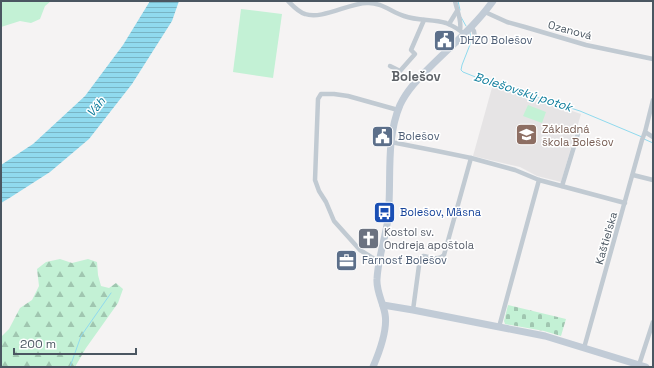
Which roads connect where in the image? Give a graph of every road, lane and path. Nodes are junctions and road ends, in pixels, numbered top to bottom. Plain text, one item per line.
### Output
1 (288, 1) edge
2 (455, 1) edge
3 (493, 1) edge
4 (457, 11) junction
5 (485, 12) junction
6 (424, 20) junction
7 (448, 24) junction
8 (466, 30) junction
9 (475, 38) dead end
10 (653, 59) edge
11 (390, 66) dead end
12 (653, 100) edge
13 (398, 110) junction
14 (579, 130) dead end
15 (643, 136) junction
16 (653, 136) edge
17 (391, 142) junction
18 (471, 158) junction
19 (633, 175) junction
20 (539, 180) junction
21 (653, 180) edge
22 (562, 186) junction
23 (625, 203) junction
24 (379, 261) junction
25 (383, 305) junction
26 (413, 310) junction
27 (653, 322) edge
28 (499, 327) junction
29 (584, 348) junction
30 (642, 366) edge
31 (373, 367) edge

1 - 6 street
2 - 4 street
3 - 5 main road
4 - 7 street
4 - 8 street
5 - 8 main road
5 - 10 street, Ozanová
6 - 7 street
6 - 11 street
7 - 8 street
8 - 9 street
8 - 13 main road
12 - 15 street
13 - 17 main road
13 - 24 street
14 - 22 street
15 - 16 street
15 - 19 street, Kaštieľska
17 - 18 street
17 - 24 main road
18 - 20 street
18 - 26 street
19 - 21 street
19 - 23 street, Kaštieľska
20 - 22 street
20 - 28 street
22 - 23 street
23 - 29 street, Kaštieľska
24 - 25 main road
25 - 26 main road
25 - 31 main road
26 - 28 main road
27 - 30 street
28 - 29 main road
29 - 30 main road

